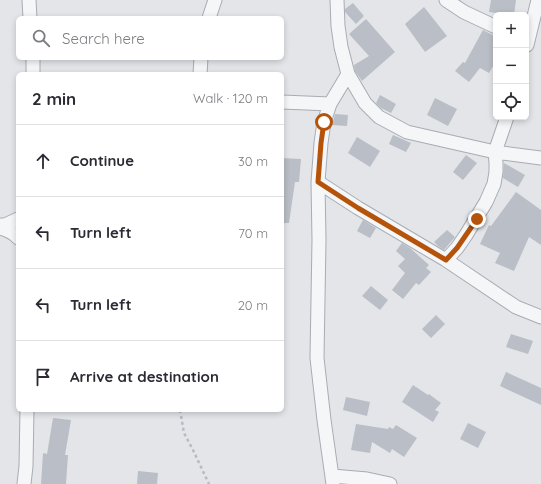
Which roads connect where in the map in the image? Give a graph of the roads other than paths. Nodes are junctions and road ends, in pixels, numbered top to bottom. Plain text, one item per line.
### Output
1 (29, 0) edge
2 (215, 0) edge
3 (338, 0) edge
4 (446, 0) edge
5 (538, 0) edge
6 (30, 16) edge
7 (211, 16) edge
8 (493, 26) edge
9 (529, 35) edge
10 (33, 60) edge
11 (201, 60) edge
12 (34, 72) edge
13 (200, 72) edge
14 (348, 74) junction
15 (284, 102) edge
16 (330, 104) junction
17 (506, 120) edge
18 (495, 152) junction
19 (541, 158) edge
20 (318, 182) junction
21 (16, 220) edge
22 (0, 227) edge
23 (16, 236) edge
24 (446, 260) junction
25 (541, 317) edge
26 (27, 412) edge
27 (333, 480) edge
28 (24, 484) edge
29 (390, 484) edge

1 - 6 street
2 - 7 street
3 - 14 street
4 - 8 street
5 - 9 street
10 - 12 street
11 - 13 street
14 - 16 street
14 - 18 street
15 - 16 street
16 - 20 street
17 - 18 street
18 - 19 street
18 - 24 street
20 - 24 street
20 - 27 street
21 - 22 street
22 - 23 street
24 - 25 street
26 - 28 street
27 - 29 street

